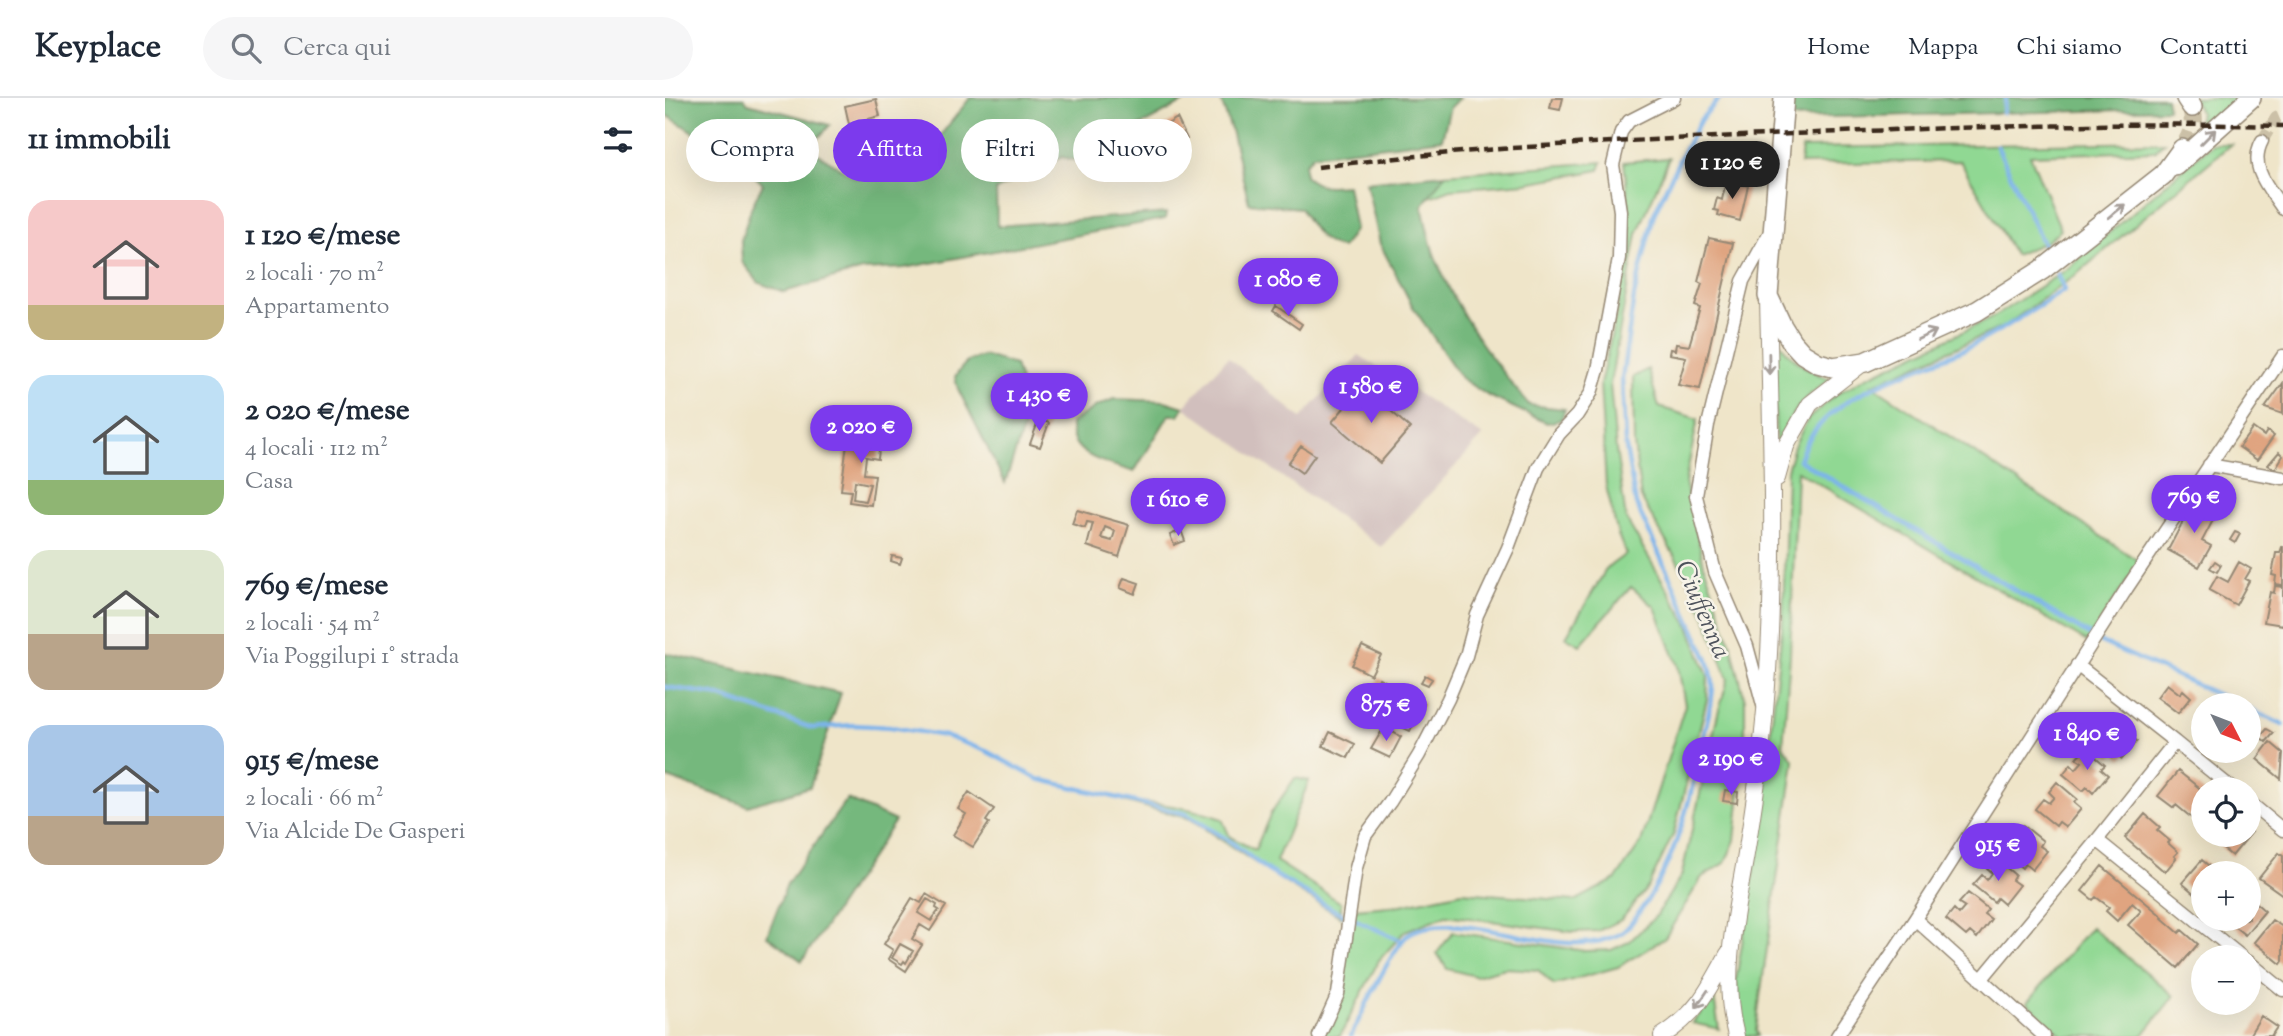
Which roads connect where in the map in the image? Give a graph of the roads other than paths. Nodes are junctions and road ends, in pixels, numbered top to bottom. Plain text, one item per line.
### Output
1 (1674, 98) edge
2 (2251, 98) edge
3 (1784, 102) edge
4 (2262, 141) tunnel mouth
5 (2182, 149) tunnel mouth
6 (2163, 175) junction
7 (2283, 209) edge
8 (1773, 226) junction
9 (1768, 296) junction
10 (2283, 356) edge
11 (1865, 362) junction
12 (2209, 465) junction
13 (2283, 478) edge
14 (1772, 497) junction
15 (2077, 665) junction
16 (1765, 712) junction
17 (2175, 742) junction
18 (2218, 777) edge
19 (2261, 812) edge
20 (2283, 830) edge
21 (2097, 840) junction
22 (1915, 919) junction
23 (2227, 945) edge
24 (1729, 951) junction
25 (2261, 972) edge
26 (1981, 980) junction
27 (2283, 990) edge
28 (1319, 1036) edge
29 (1662, 1036) edge
30 (1736, 1036) edge
31 (1837, 1036) edge
32 (2043, 1036) edge

1 - 28 street
6 -> 2 main road
3 - 8 main road
4 - 7 street
5 - 6 main road
11 -> 6 main road
8 - 9 main road
8 - 16 street
9 - 11 main road
9 -> 14 main road
10 - 12 street
11 - 14 main road
12 - 13 street
12 - 15 street
14 - 16 main road
15 - 17 street
15 - 22 street
16 - 24 main road
17 - 18 street
17 - 21 street
19 - 20 street
21 - 23 street
21 - 26 street
22 - 26 street
22 - 31 street
24 -> 29 main road
24 - 30 main road
25 - 27 street
26 - 32 street

